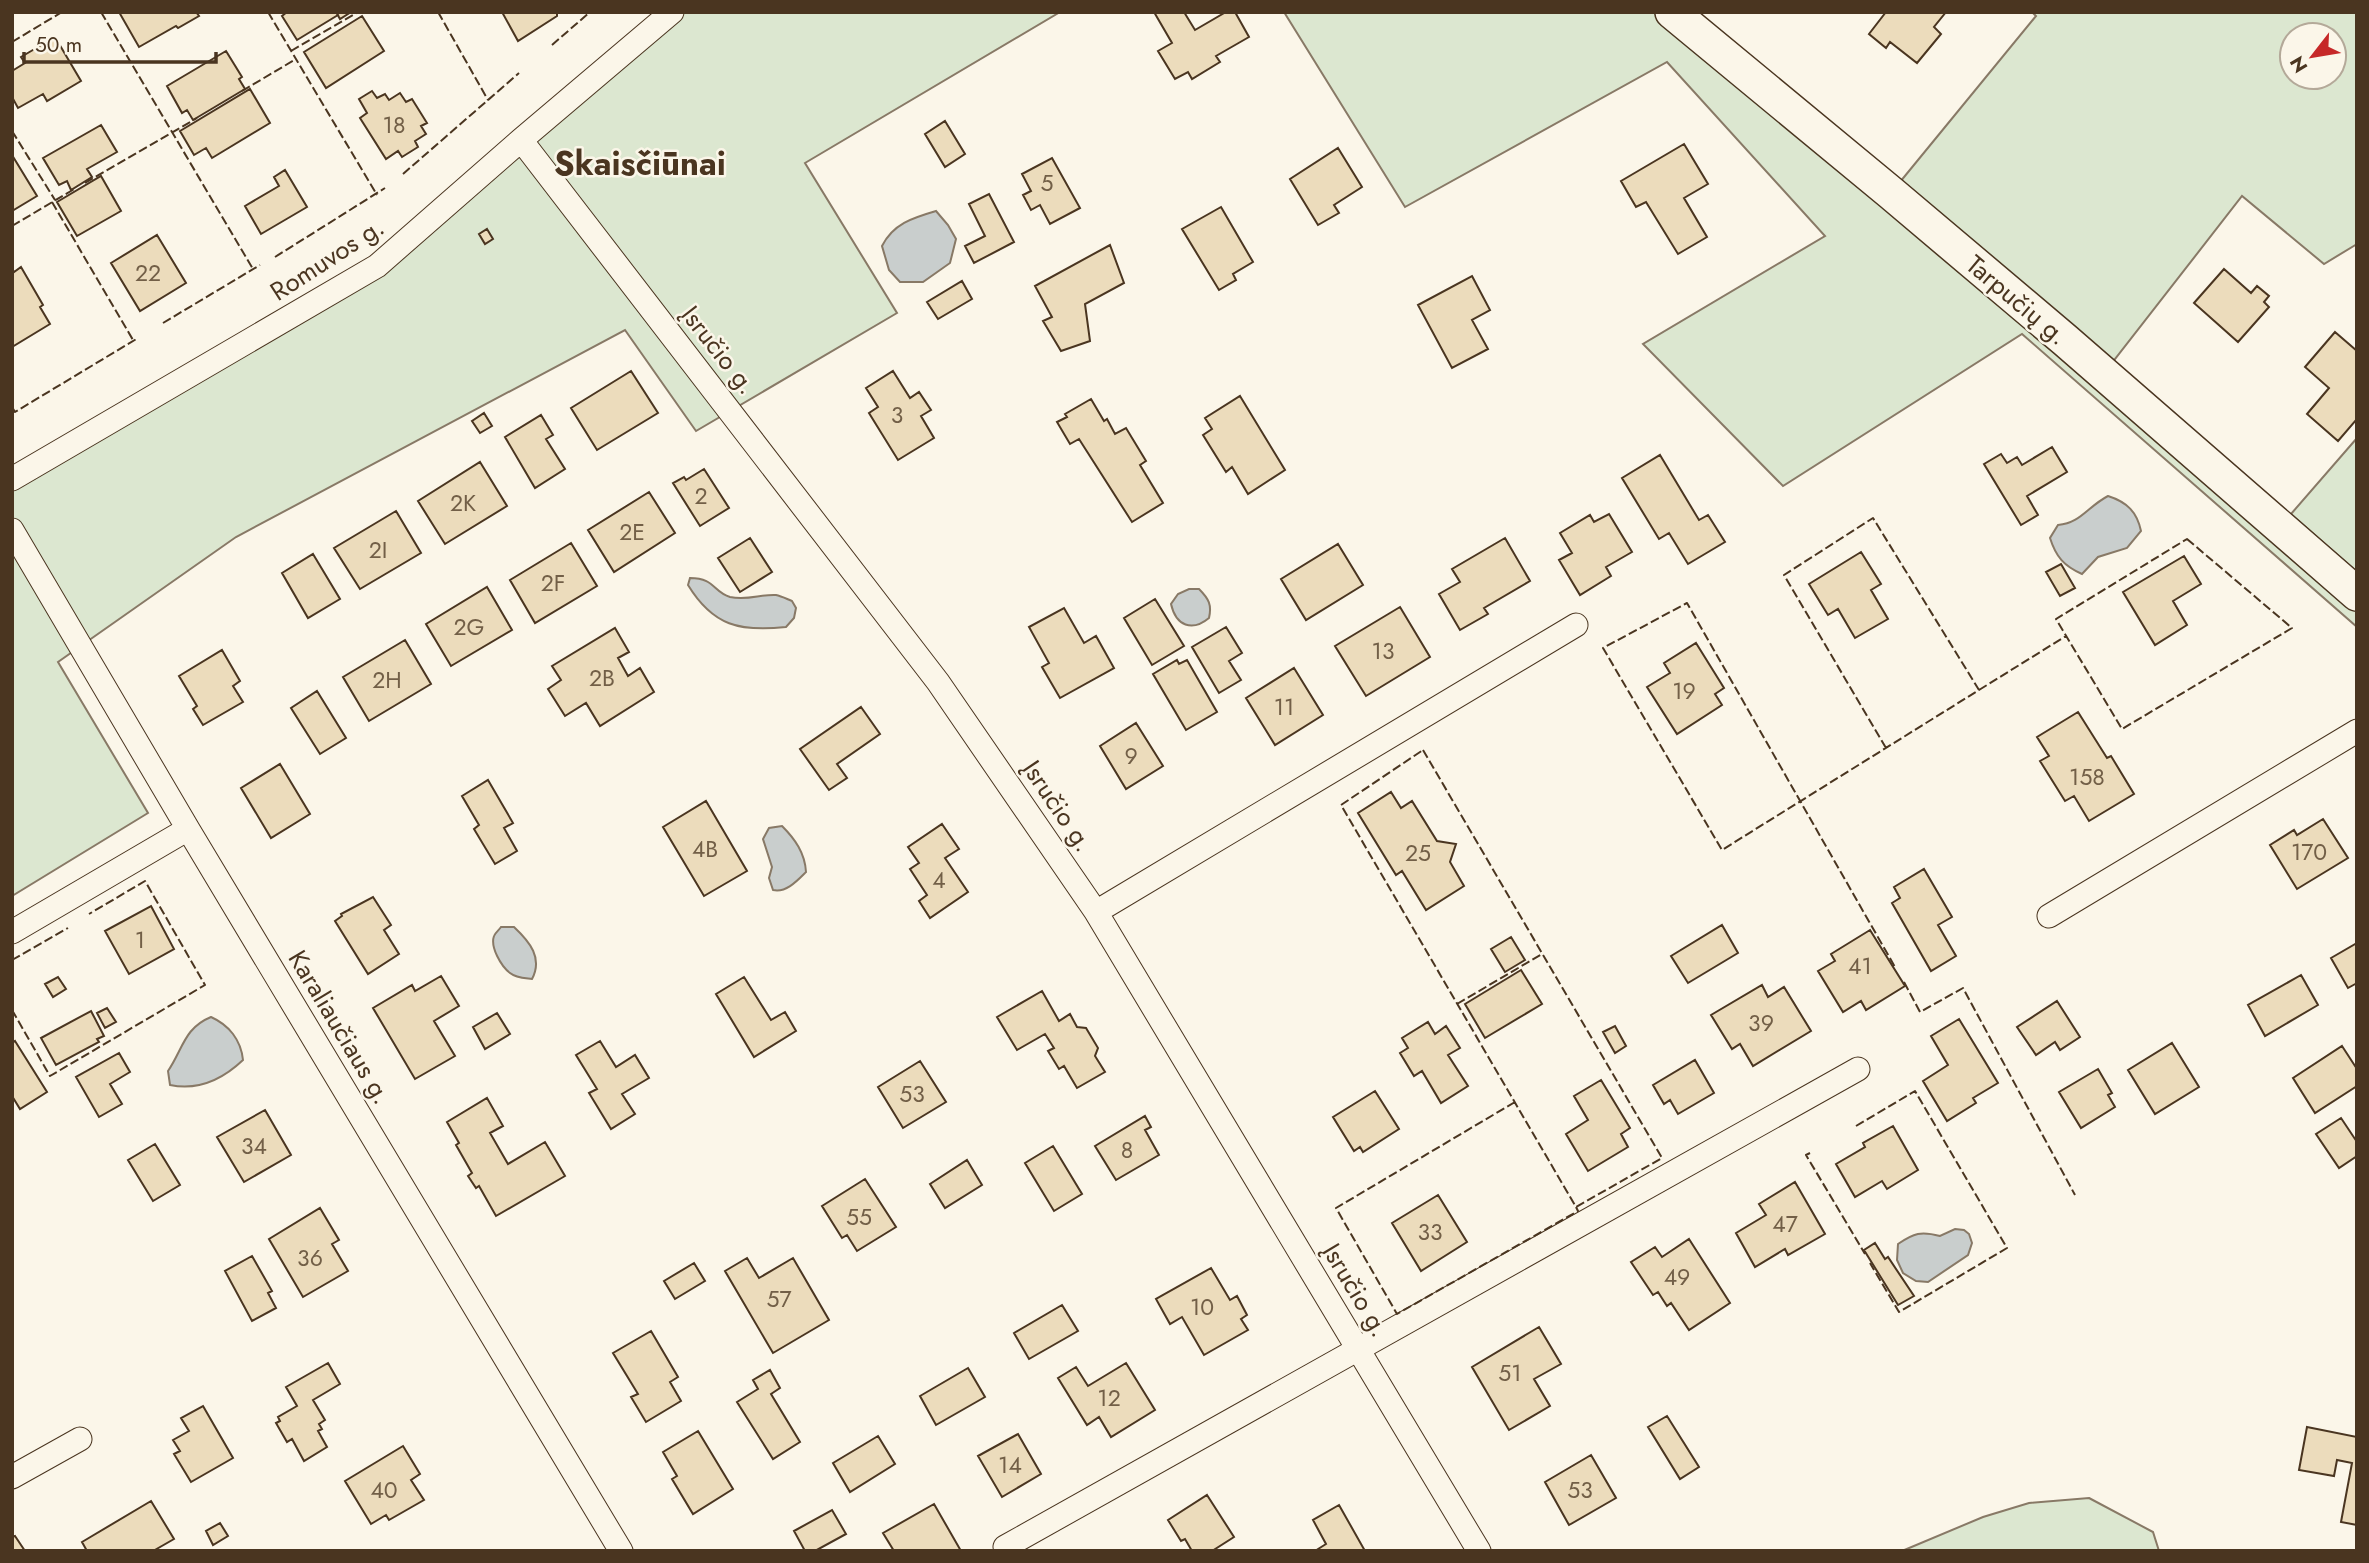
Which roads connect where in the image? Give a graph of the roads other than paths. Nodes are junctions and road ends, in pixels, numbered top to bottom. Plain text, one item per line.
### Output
1 (672, 12) edge
2 (1672, 12) edge
3 (521, 139) junction
4 (12, 479) edge
5 (12, 530) edge
6 (2357, 594) edge
7 (1576, 625) dead end
8 (2357, 731) edge
9 (188, 829) junction
10 (1096, 912) junction
11 (2049, 916) dead end
12 (12, 932) edge
13 (1858, 1069) dead end
14 (1360, 1349) junction
15 (79, 1439) dead end
16 (12, 1478) edge
17 (1005, 1547) dead end
18 (621, 1551) edge
19 (1479, 1551) edge

1 - 3 street, Romuvos g.
2 - 6 main road, Tarpučių g.
3 - 4 street, Romuvos g.
3 - 10 street, Įsručio g.
5 - 9 street, Karaliaučiaus g.
7 - 10 street
8 - 11 street
9 - 12 street
9 - 18 street, Karaliaučiaus g.
10 - 14 street, Įsručio g.
13 - 14 street
14 - 17 street
14 - 19 street, Įsručio g.
15 - 16 street

